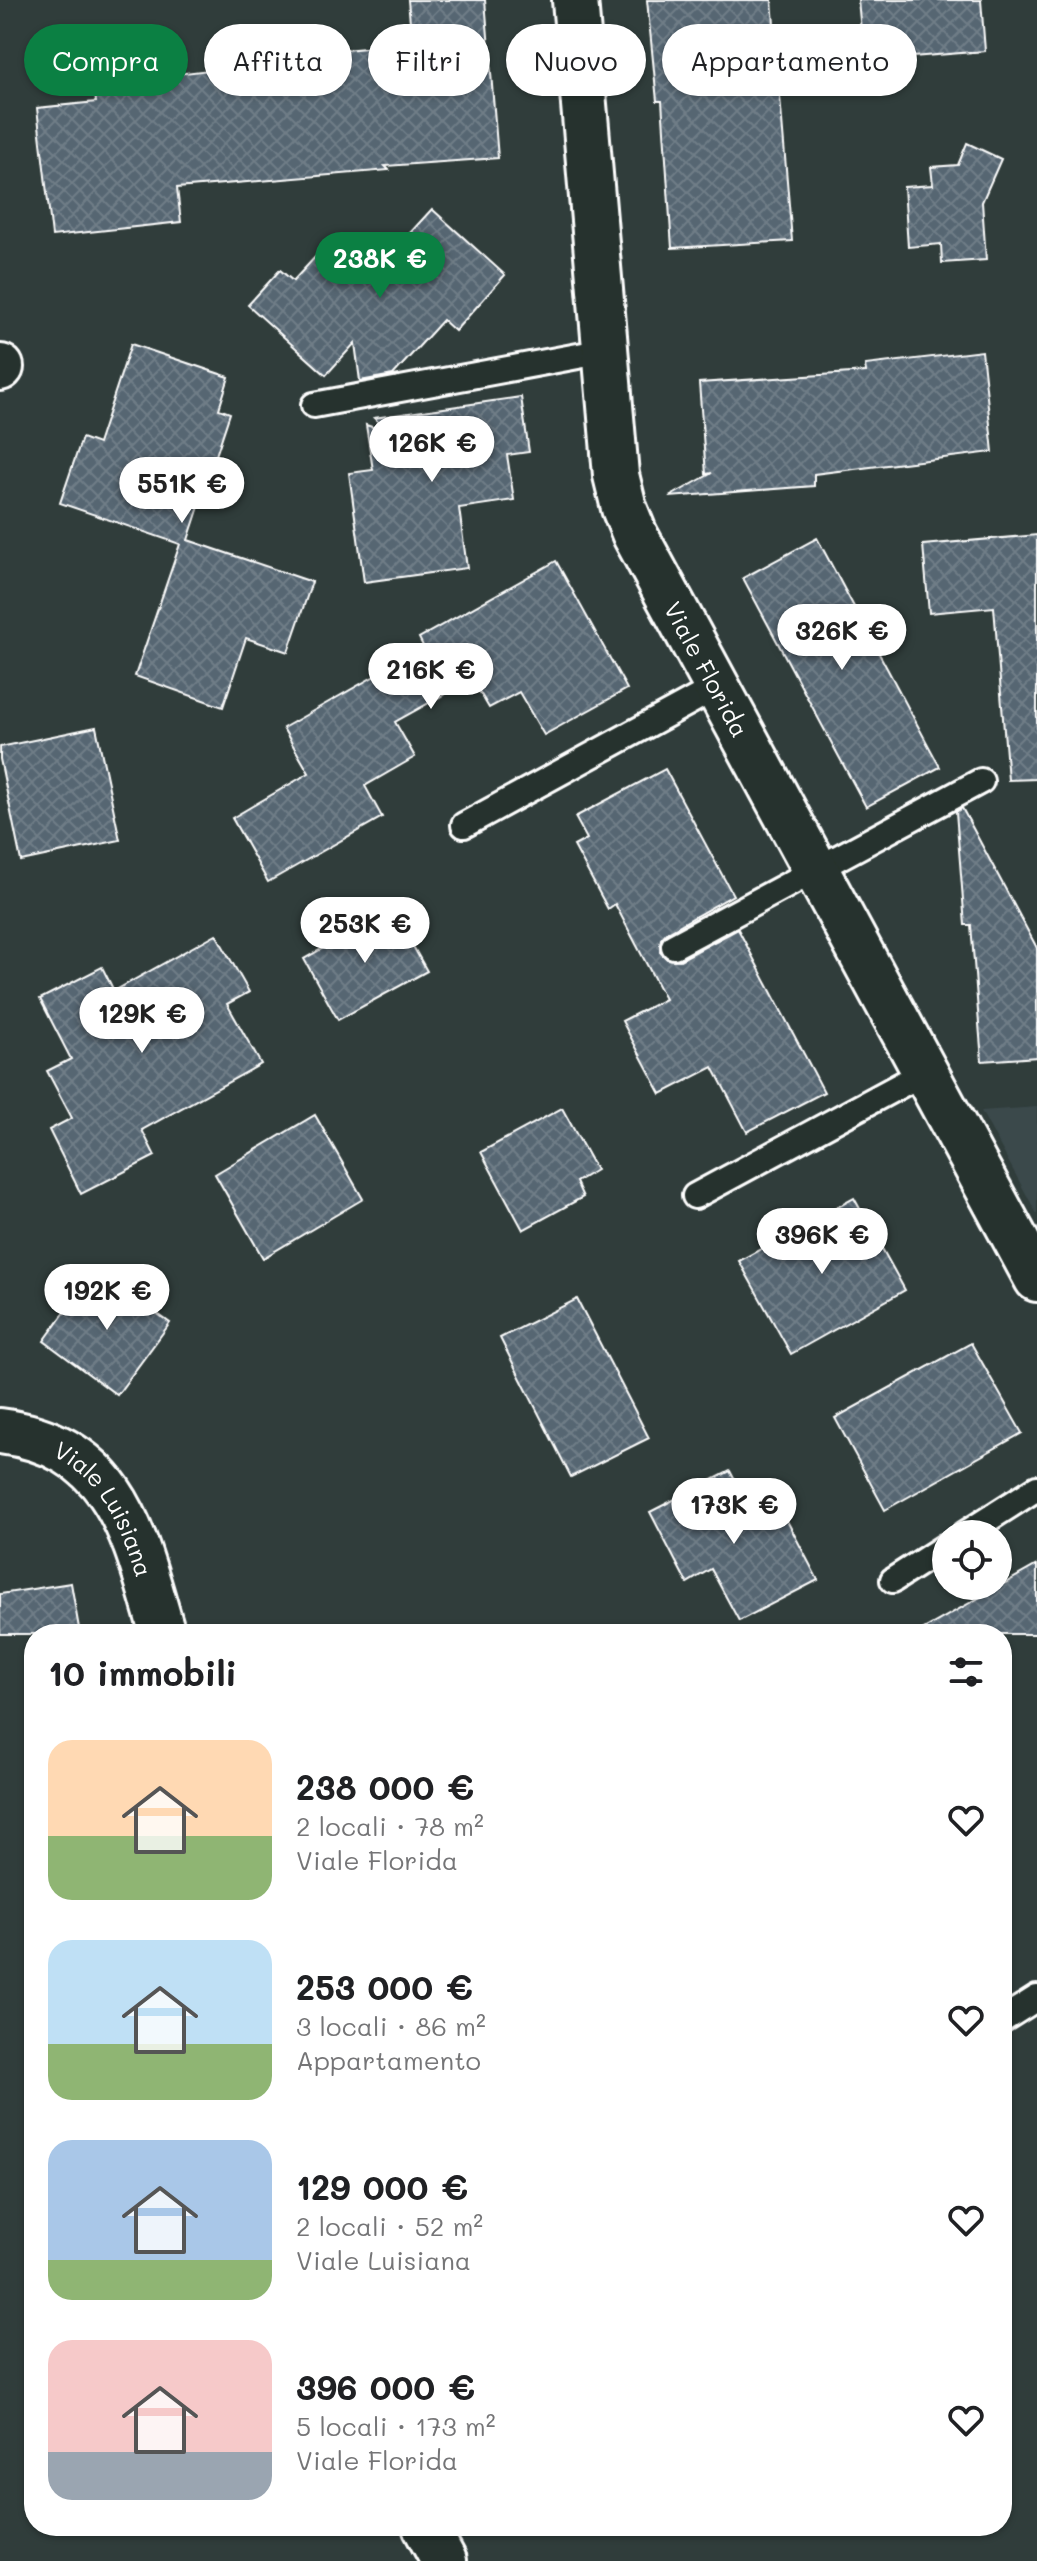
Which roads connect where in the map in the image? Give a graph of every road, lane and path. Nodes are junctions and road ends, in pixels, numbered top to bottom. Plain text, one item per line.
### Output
1 (575, 0) edge
2 (605, 351) junction
3 (314, 405) dead end
4 (717, 687) junction
5 (981, 781) dead end
6 (464, 825) dead end
7 (815, 869) junction
8 (674, 946) dead end
9 (925, 1072) junction
10 (695, 1196) dead end
11 (1037, 1279) edge
12 (0, 1431) edge
13 (1037, 1488) edge
14 (987, 1520) edge
15 (932, 1555) edge
16 (893, 1580) dead end
17 (160, 1624) edge
18 (1037, 1998) edge
19 (1012, 2014) edge
20 (430, 2536) edge
21 (444, 2561) edge

1 - 2 street, Viale Florida
2 - 3 lane
2 - 4 street, Viale Florida
4 - 6 lane
4 - 7 street, Viale Florida
5 - 7 lane
7 - 8 lane
7 - 9 street, Viale Florida
9 - 10 lane
9 - 11 street, Viale Florida
12 - 17 street, Viale Luisiana
13 - 14 lane
15 - 16 lane
18 - 19 lane
20 - 21 street

